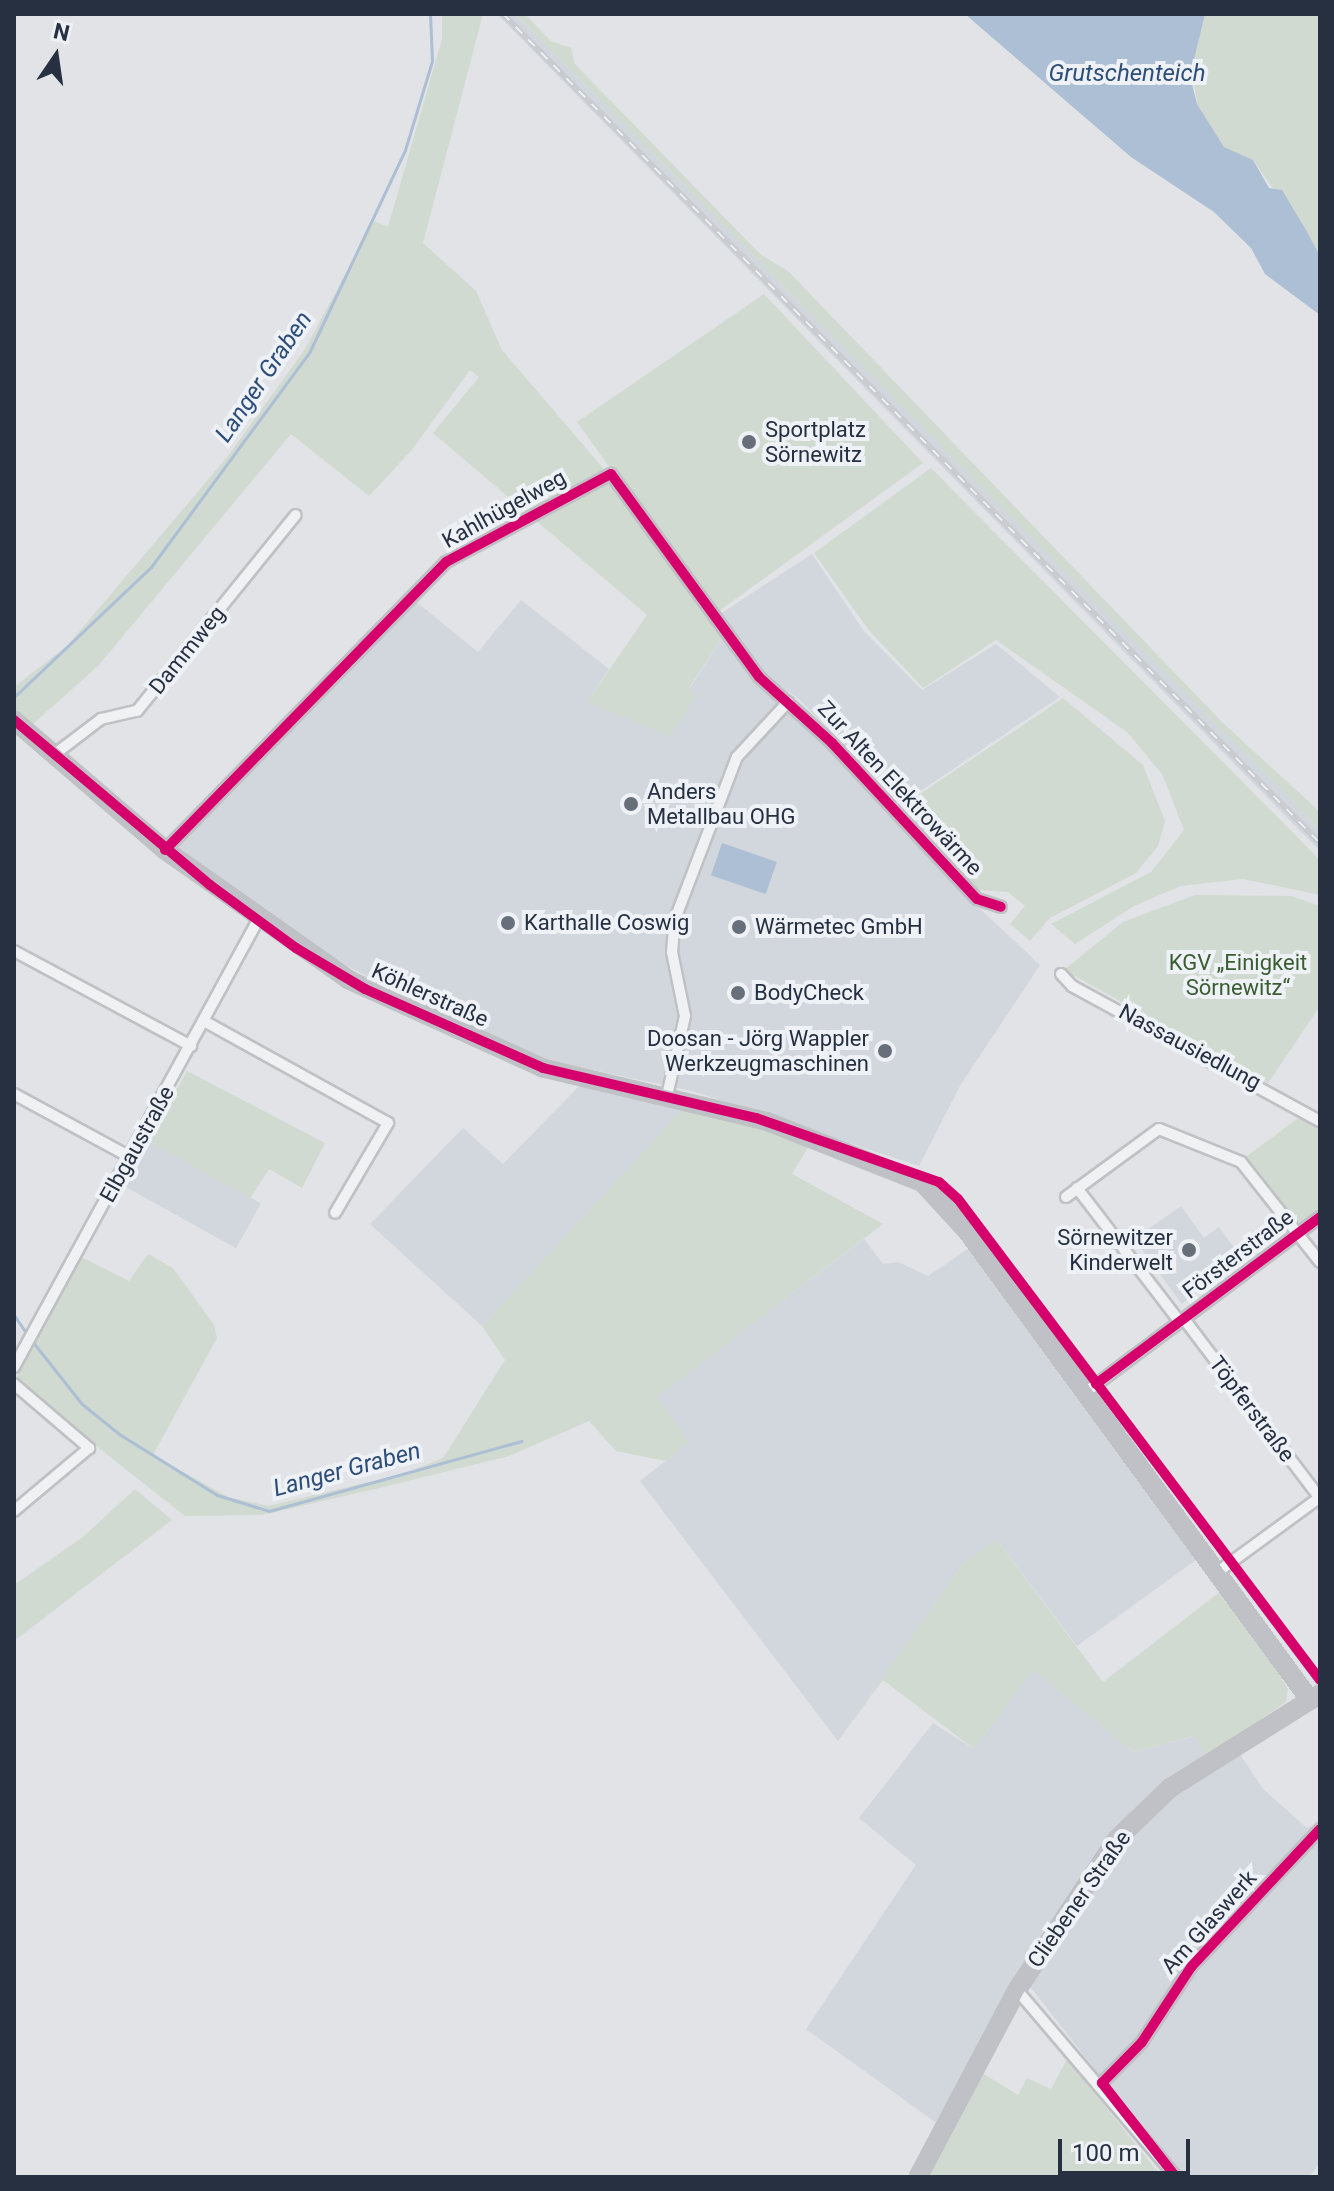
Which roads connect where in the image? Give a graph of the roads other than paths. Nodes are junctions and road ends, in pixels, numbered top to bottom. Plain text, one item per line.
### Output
1 (296, 515) dead end
2 (773, 690) joint
3 (788, 702) junction
4 (14, 720) edge
5 (55, 754) junction
6 (165, 850) junction
7 (1001, 907) dead end
8 (258, 920) junction
9 (14, 951) edge
10 (1061, 974) dead end
11 (204, 1021) junction
12 (191, 1046) junction
13 (14, 1094) edge
14 (667, 1096) junction
15 (1320, 1121) edge
16 (130, 1157) junction
17 (1077, 1188) junction
18 (1066, 1197) dead end
19 (335, 1213) dead end
20 (1320, 1217) edge
21 (1298, 1234) junction
22 (1320, 1262) edge
23 (1182, 1321) junction
24 (14, 1367) edge
25 (14, 1384) edge
26 (1086, 1392) junction
27 (1320, 1497) edge
28 (14, 1511) edge
29 (1219, 1571) junction
30 (1315, 1697) edge
31 (1320, 1829) edge
32 (1017, 1990) junction
33 (1102, 2083) junction
34 (918, 2177) edge
35 (1176, 2177) edge

1 - 5 street, Dammweg
2 - 3 street, Zur Alten Elektrowärme
2 - 6 street, Kahlhügelweg
3 - 7 street, Zur Alten Elektrowärme
3 - 14 street, Zur Alten Elektrowärme
4 - 5 street, Köhlerstraße
5 - 6 street, Köhlerstraße
6 - 8 street, Köhlerstraße
8 - 11 street, Elbgaustraße
8 - 14 street, Köhlerstraße
9 - 12 street
10 - 15 street, Nassausiedlung
11 - 12 street, Elbgaustraße
11 - 19 street
12 - 16 street, Elbgaustraße
13 - 16 street
14 - 26 street, Köhlerstraße
16 - 24 street, Elbgaustraße
17 - 18 street, Försterstraße
17 - 21 street, Försterstraße
17 - 23 street, Försterstraße
20 - 21 street, Försterstraße
21 - 22 street
21 - 23 street, Försterstraße
23 - 26 street, Försterstraße
23 - 27 street, Töpferstraße
25 - 28 street
26 - 29 street, Köhlerstraße
27 - 29 street
29 - 30 street, Köhlerstraße
30 - 32 street, Cliebener Straße
31 - 33 street, Am Glaswerk
32 - 33 street
32 - 34 street, Cliebener Straße
33 - 35 street

